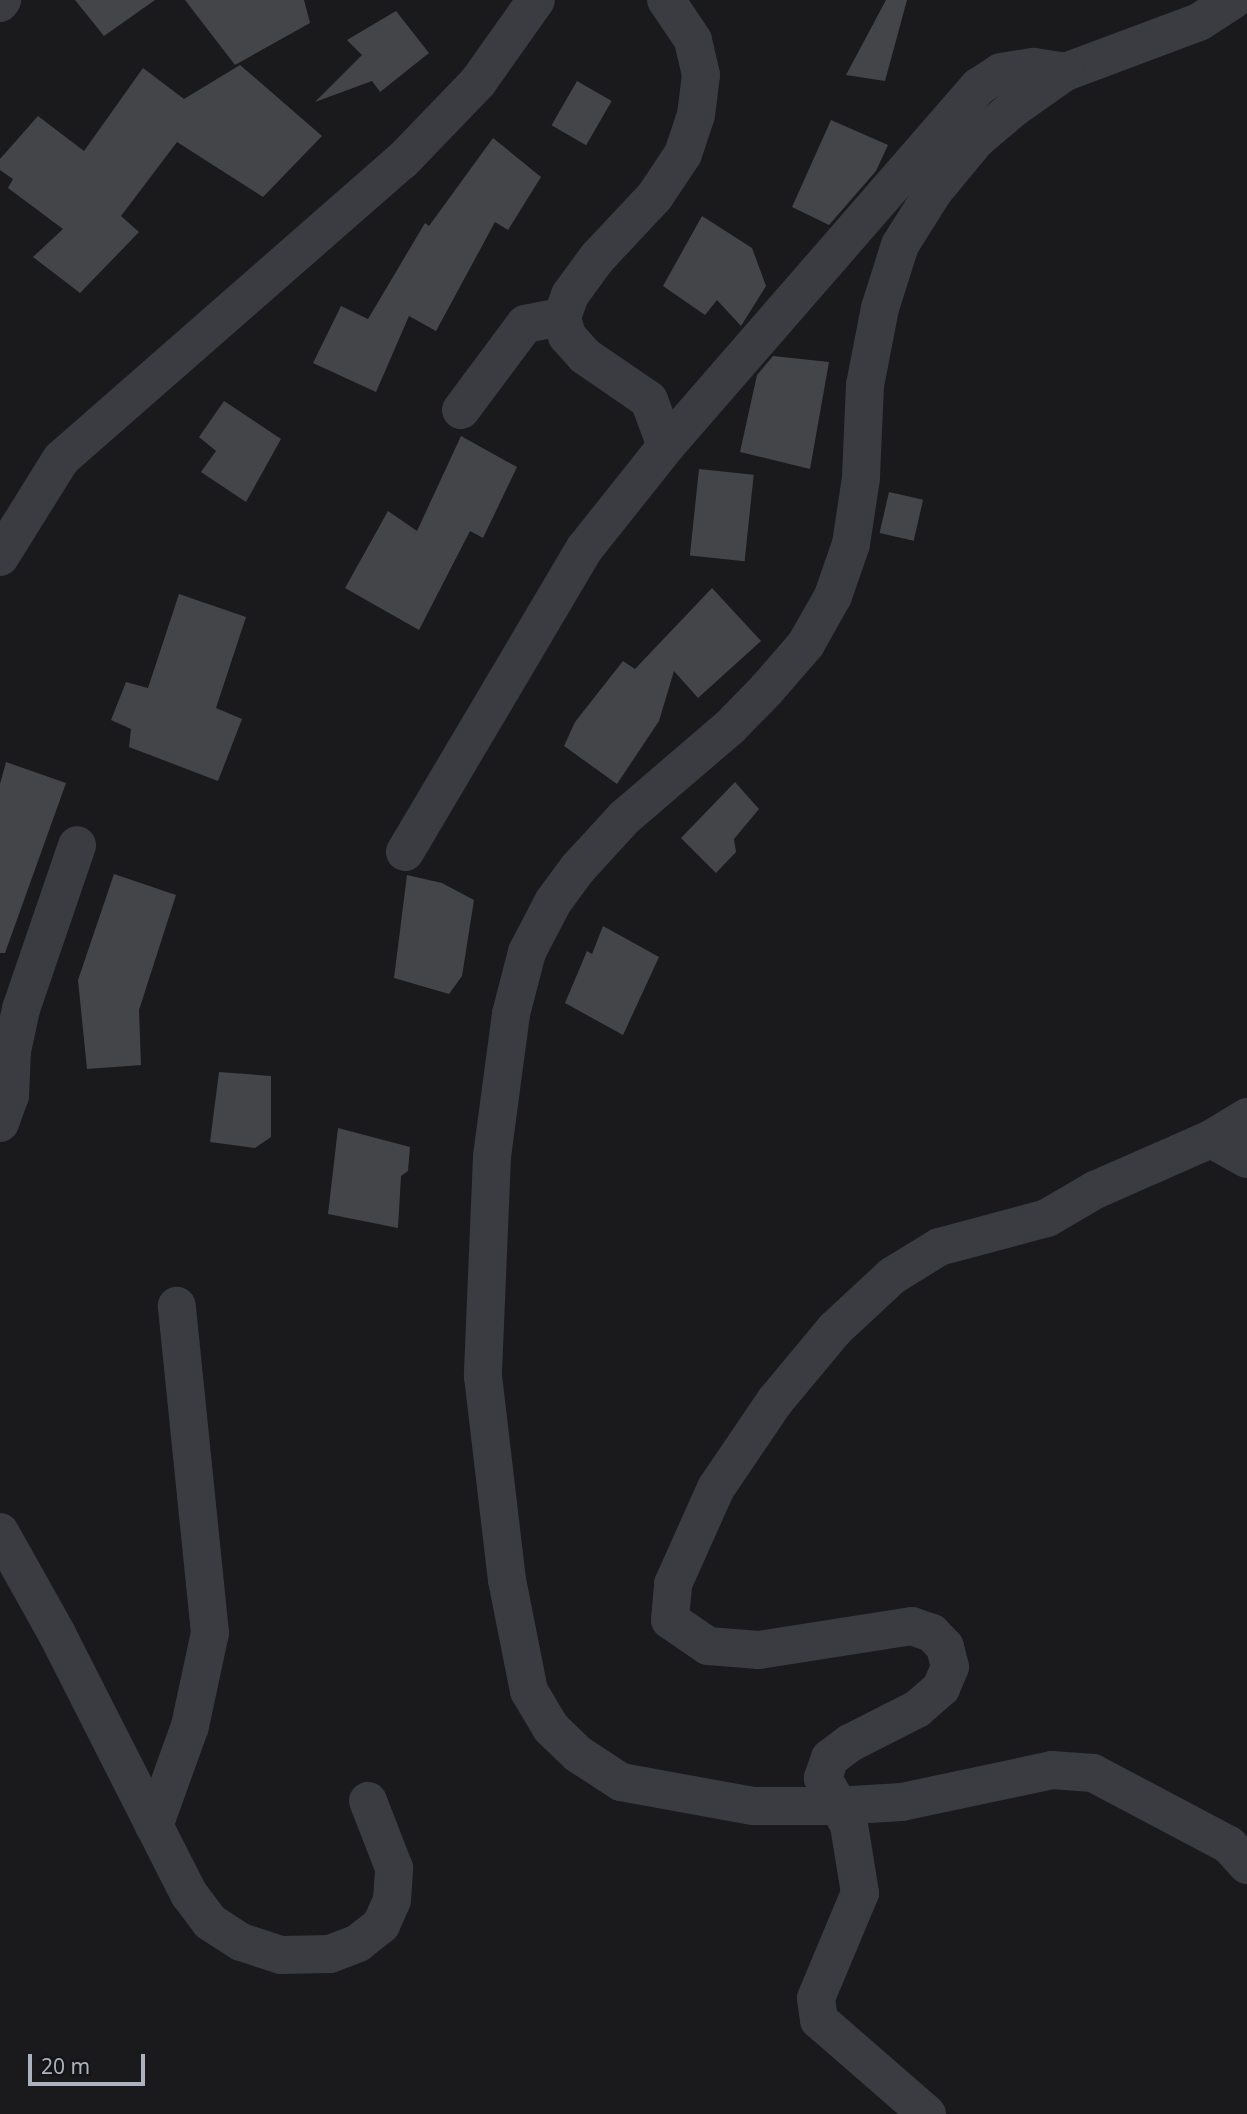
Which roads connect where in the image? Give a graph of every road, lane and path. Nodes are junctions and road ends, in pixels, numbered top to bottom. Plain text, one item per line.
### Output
1 (536, 0) edge
2 (666, 0) edge
3 (1233, 0) edge
4 (1065, 72) junction
5 (562, 317) junction
6 (461, 410) dead end
7 (666, 446) junction
8 (0, 557) edge
9 (78, 845) dead end
10 (405, 852) dead end
11 (1247, 1117) edge
12 (0, 1123) edge
13 (1211, 1139) junction
14 (1247, 1159) edge
15 (177, 1306) dead end
16 (0, 1532) edge
17 (368, 1801) dead end
18 (835, 1805) junction
19 (154, 1826) junction
20 (1247, 1865) edge
21 (927, 2114) edge

1 - 8 street
2 - 5 street
3 - 4 street
4 - 7 street
4 - 18 street
5 - 6 street
5 - 7 street
7 - 10 street
9 - 12 street
11 - 13 street
13 - 14 street
13 - 18 street
15 - 19 street
16 - 19 street
17 - 19 street
18 - 20 street
18 - 21 street

